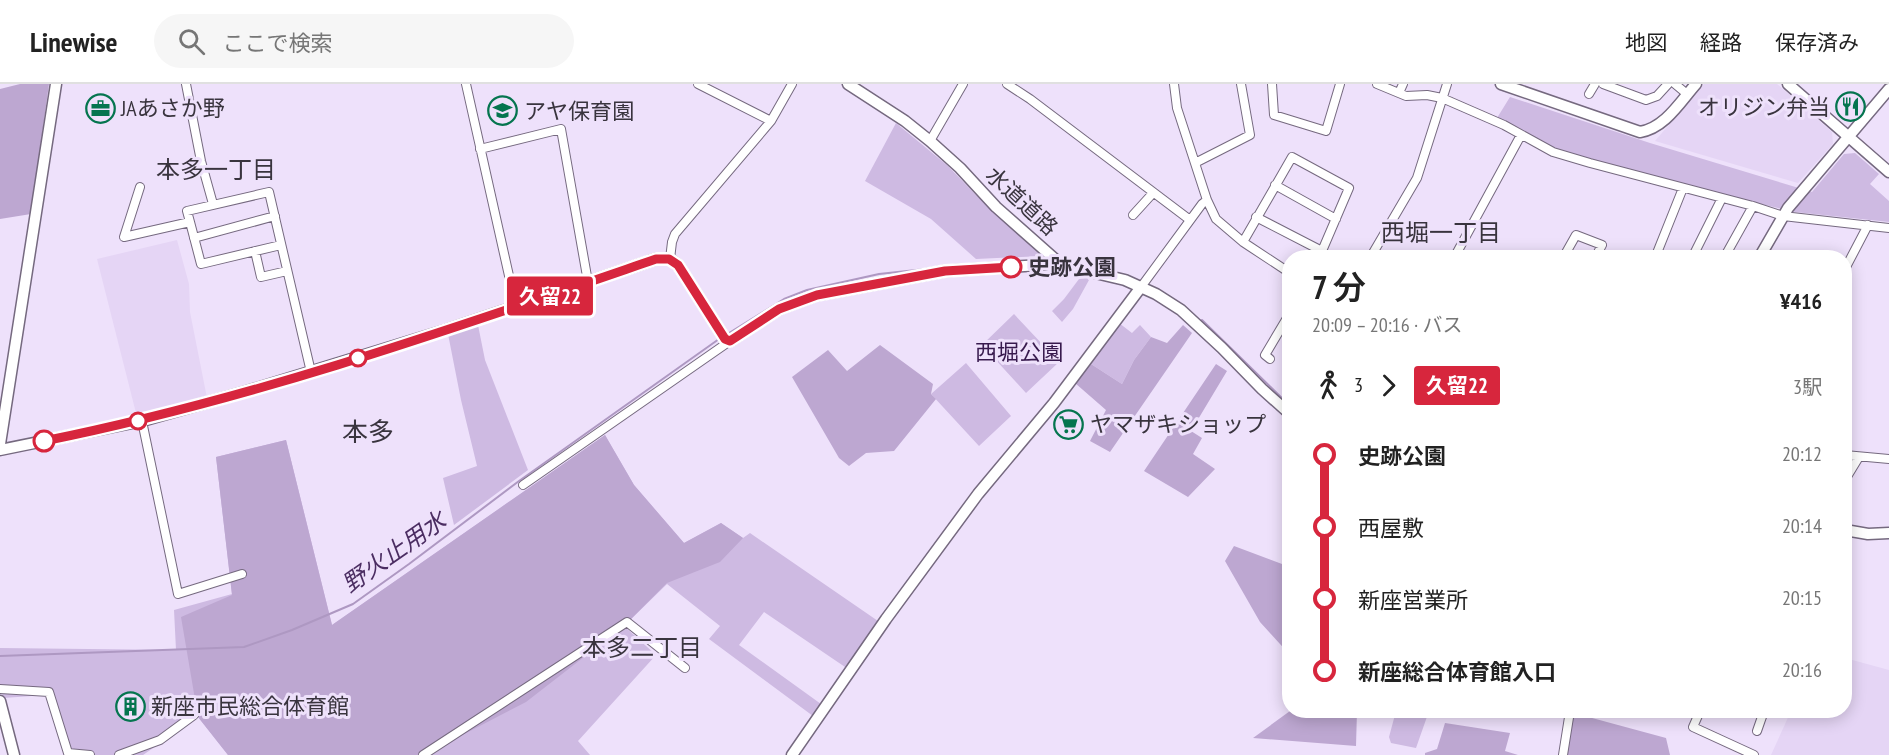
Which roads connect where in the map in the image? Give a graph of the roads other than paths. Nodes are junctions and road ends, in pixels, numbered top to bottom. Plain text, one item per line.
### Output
1 (56, 84) edge
2 (186, 84) edge
3 (465, 84) edge
4 (698, 84) edge
5 (792, 84) edge
6 (848, 84) edge
7 (963, 84) edge
8 (1006, 84) edge
9 (1174, 84) edge
10 (1241, 84) edge
11 (1272, 84) edge
12 (1340, 84) edge
13 (1377, 84) edge
14 (1447, 84) edge
15 (1502, 84) edge
16 (1595, 84) edge
17 (1603, 84) edge
18 (1668, 84) edge
19 (1675, 84) edge
20 (1696, 84) edge
21 (1788, 84) edge
22 (1401, 88) edge
23 (1889, 89) edge
24 (1589, 94) dead end
25 (1687, 94) junction
26 (1442, 98) junction
27 (771, 121) junction
28 (1521, 135) junction
29 (1848, 137) junction
30 (930, 141) junction
31 (480, 149) junction
32 (1195, 164) junction
33 (1889, 172) edge
34 (1275, 184) junction
35 (140, 187) dead end
36 (1683, 188) junction
37 (1153, 193) junction
38 (1722, 198) junction
39 (1207, 200) junction
40 (213, 204) junction
41 (1753, 206) junction
42 (1132, 215) dead end
43 (275, 216) junction
44 (1782, 216) junction
45 (1257, 217) junction
46 (1336, 219) junction
47 (1190, 220) junction
48 (190, 222) junction
49 (1868, 225) junction
50 (1889, 228) edge
51 (194, 238) junction
52 (1243, 242) junction
53 (281, 245) junction
54 (1313, 250) edge
55 (1322, 250) edge
56 (1375, 250) edge
57 (1458, 250) edge
58 (1568, 250) edge
59 (1599, 250) edge
60 (1658, 250) edge
61 (1696, 250) edge
62 (1728, 250) edge
63 (1763, 250) edge
64 (255, 251) junction
65 (1852, 256) edge
66 (669, 259) junction
67 (1058, 261) junction
68 (1282, 268) edge
69 (287, 271) junction
70 (588, 282) junction
71 (1142, 288) junction
72 (516, 307) junction
73 (1282, 327) edge
74 (730, 341) junction
75 (1270, 358) dead end
76 (311, 372) junction
77 (1282, 407) edge
78 (142, 421) junction
79 (0, 444) edge
80 (0, 450) edge
81 (1852, 456) edge
82 (1859, 457) junction
83 (1889, 459) edge
84 (1852, 468) edge
85 (523, 485) dead end
86 (1852, 531) edge
87 (1889, 533) edge
88 (242, 574) dead end
89 (685, 668) dead end
90 (0, 689) edge
91 (0, 700) edge
92 (194, 715) dead end
93 (1569, 718) edge
94 (1697, 718) edge
95 (1761, 718) edge
96 (1756, 731) dead end
97 (14, 755) edge
98 (90, 755) edge
99 (118, 755) edge
100 (423, 755) edge
101 (792, 755) edge
102 (1563, 755) edge
103 (1754, 755) edge

1 - 79 street
2 - 40 street
3 - 31 street
4 - 27 street
5 - 27 street
6 - 30 street, 水道道路
7 - 30 street
8 - 37 street
9 - 32 street
10 - 32 street
11 - 12 street
13 - 22 street
14 - 26 street
15 - 25 street
16 - 24 street
17 - 18 street
19 - 25 street
20 - 25 street
21 - 29 street
22 - 26 street
23 - 29 street
26 - 28 street
26 - 56 street
27 - 66 street
28 - 36 street
28 - 57 street
29 - 33 street
29 - 44 street
30 - 67 street, 水道道路
31 - 70 street
31 - 72 street
32 - 39 street
34 - 45 street
34 - 46 street
34 - 46 street
35 - 48 street
36 - 38 street
36 - 60 street
37 - 42 street
37 - 47 street
38 - 41 street
38 - 61 street
39 - 47 street
39 - 52 street
40 - 43 street
40 - 48 street
41 - 44 street
41 - 62 street
43 - 51 street
43 - 53 street
44 - 49 street
44 - 63 street
45 - 52 street
45 - 54 street
46 - 55 street
47 - 71 street
48 - 51 street
49 - 50 street
49 - 65 street
51 - 64 street
52 - 68 street
53 - 64 street
53 - 69 street
58 - 59 street
64 - 69 street
66 - 70 street
66 - 74 street
67 - 71 street, 水道道路
67 - 74 street
69 - 76 street
70 - 72 street
71 - 77 street, 水道道路
71 - 101 street
72 - 76 street
73 - 75 street
74 - 85 street
76 - 78 street
78 - 80 street
78 - 88 street
81 - 82 street
82 - 83 street
82 - 84 street
86 - 87 street
89 - 100 street
90 - 98 street
91 - 97 street
92 - 99 street
93 - 102 street
94 - 103 street
95 - 96 street

